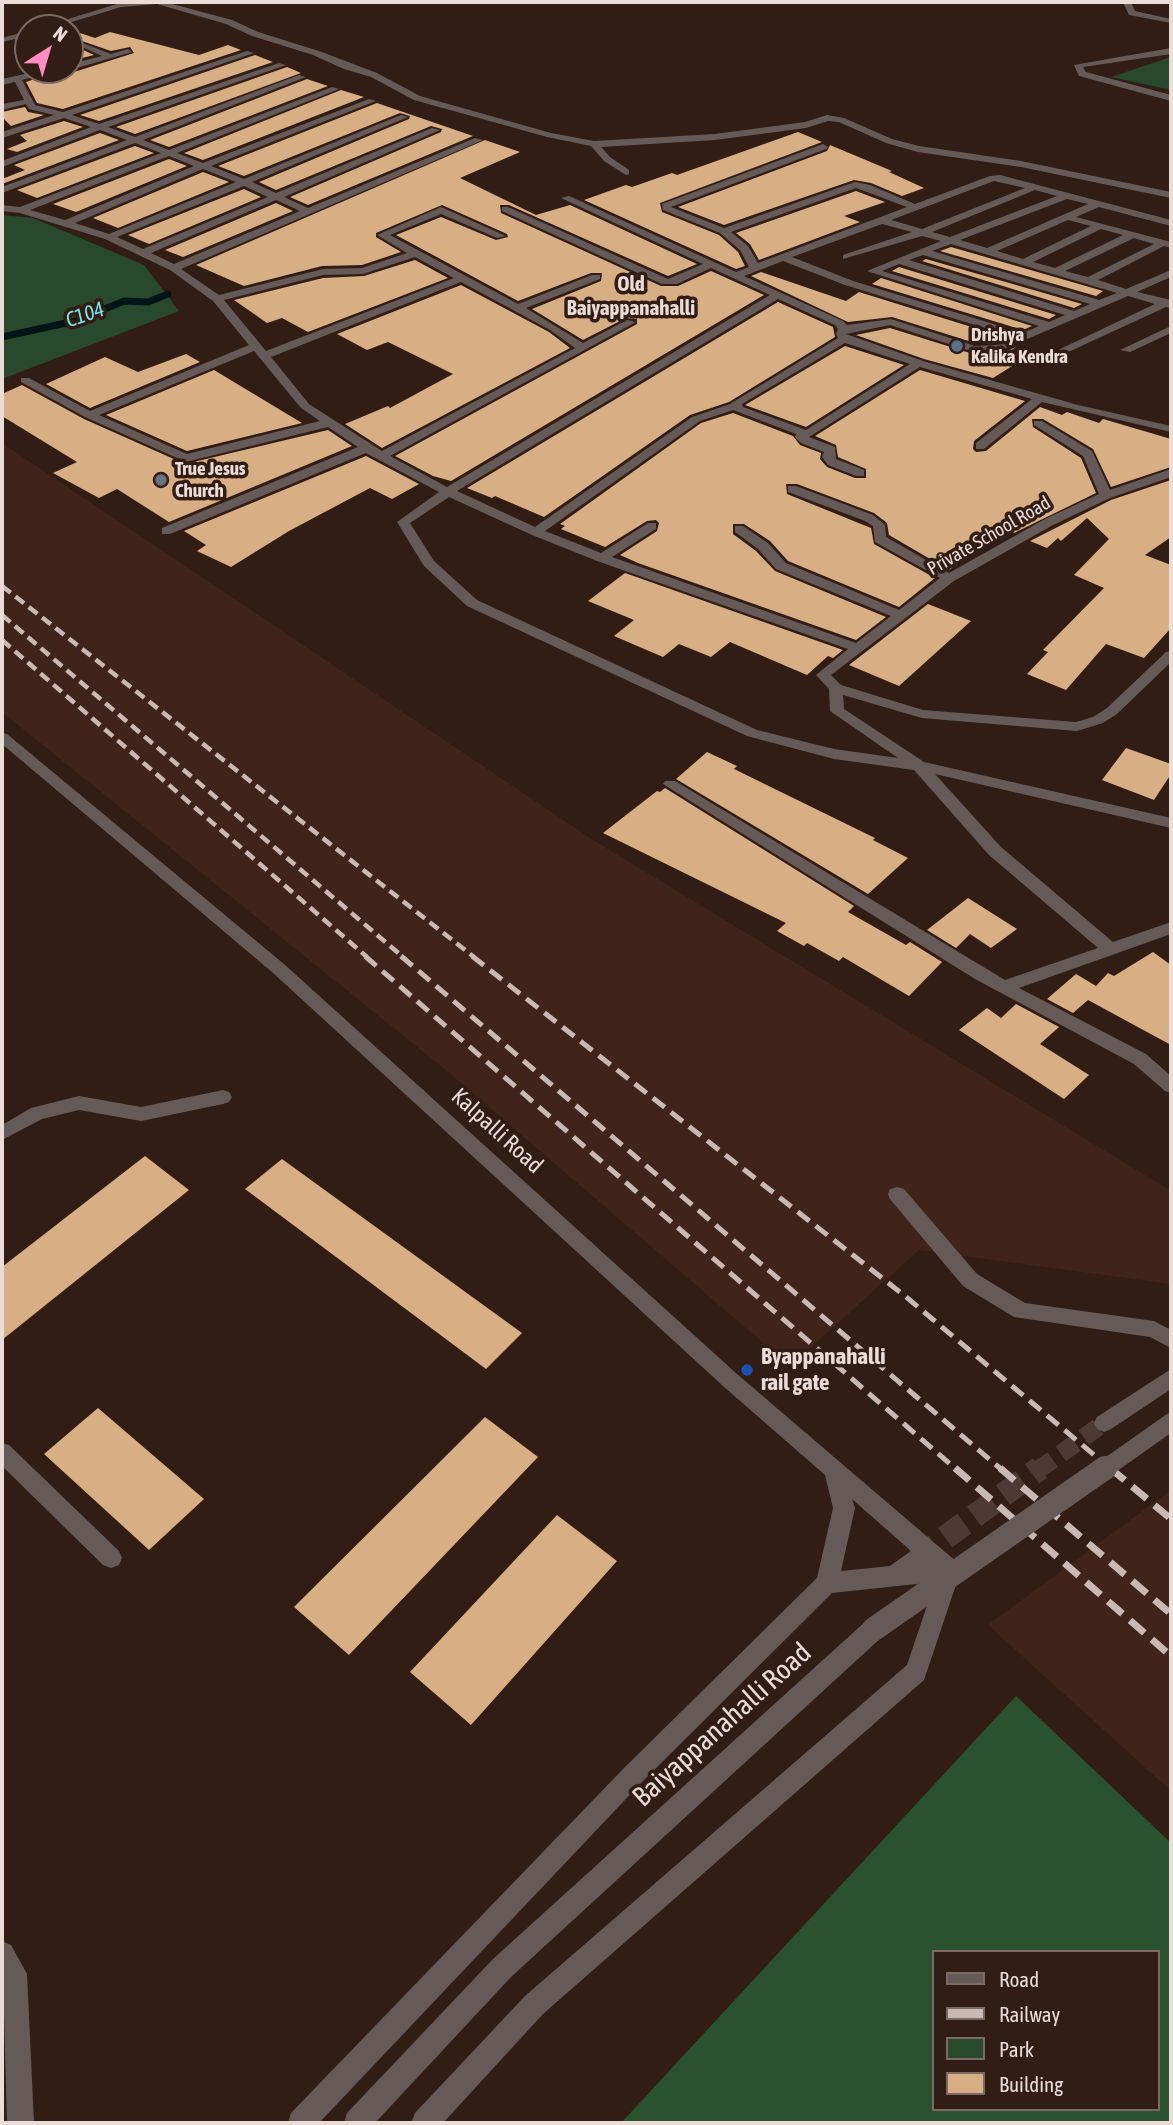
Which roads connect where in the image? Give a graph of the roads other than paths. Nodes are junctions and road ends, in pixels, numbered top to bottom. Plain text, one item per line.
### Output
1 (1127, 2) edge
2 (84, 16) edge
3 (1171, 21) edge
4 (84, 44) edge
5 (1171, 51) edge
6 (128, 52) dead end
7 (250, 53) dead end
8 (111, 57) junction
9 (84, 63) edge
10 (282, 65) dead end
11 (302, 77) dead end
12 (20, 84) edge
13 (335, 89) dead end
14 (1171, 98) edge
15 (29, 101) junction
16 (372, 101) dead end
17 (2, 107) edge
18 (65, 115) junction
19 (404, 117) dead end
20 (100, 127) junction
21 (435, 130) dead end
22 (2, 135) edge
23 (133, 139) junction
24 (478, 140) dead end
25 (594, 144) junction
26 (823, 147) dead end
27 (167, 153) junction
28 (2, 164) edge
29 (201, 167) junction
30 (626, 173) dead end
31 (244, 182) junction
32 (1035, 187) junction
33 (2, 190) edge
34 (1068, 195) junction
35 (1171, 195) edge
36 (276, 196) junction
37 (566, 198) dead end
38 (1097, 204) junction
39 (914, 206) junction
40 (2, 208) edge
41 (505, 209) dead end
42 (21, 210) junction
43 (309, 212) junction
44 (1067, 217) junction
45 (880, 220) junction
46 (68, 223) junction
47 (1171, 223) edge
48 (1100, 226) junction
49 (724, 231) junction
50 (923, 232) junction
51 (1132, 235) junction
52 (501, 236) dead end
53 (109, 237) junction
54 (953, 241) junction
55 (1167, 244) edge
56 (811, 246) junction
57 (989, 251) junction
58 (924, 252) junction
59 (142, 253) junction
60 (414, 254) junction
61 (782, 257) junction
62 (847, 257) junction
63 (900, 261) junction
64 (1024, 262) junction
65 (712, 264) junction
66 (174, 268) junction
67 (755, 268) junction
68 (880, 268) junction
69 (1057, 271) junction
70 (1171, 273) edge
71 (734, 276) junction
72 (596, 277) dead end
73 (460, 279) junction
74 (1089, 281) junction
75 (1126, 292) junction
76 (778, 295) junction
77 (217, 299) junction
78 (1169, 303) edge
79 (1100, 304) junction
80 (517, 308) junction
81 (1075, 315) junction
82 (631, 322) dead end
83 (1049, 326) junction
84 (1171, 329) edge
85 (844, 334) junction
86 (1024, 337) junction
87 (256, 346) junction
88 (583, 348) junction
89 (1126, 349) dead end
90 (1062, 351) dead end
91 (264, 356) junction
92 (919, 363) junction
93 (25, 380) dead end
94 (1041, 397) junction
95 (735, 406) junction
96 (89, 415) junction
97 (328, 423) junction
98 (1038, 423) dead end
99 (1171, 429) edge
100 (803, 433) junction
101 (980, 446) dead end
102 (367, 448) junction
103 (382, 456) junction
104 (1171, 472) edge
105 (860, 473) dead end
106 (792, 489) dead end
107 (447, 492) junction
108 (1106, 495) junction
109 (652, 526) dead end
110 (739, 529) dead end
111 (166, 531) dead end
112 (536, 532) junction
113 (602, 558) junction
114 (949, 578) junction
115 (901, 616) junction
116 (860, 649) junction
117 (1171, 655) edge
118 (836, 688) junction
119 (2, 737) edge
120 (919, 766) junction
121 (670, 784) dead end
122 (1171, 823) edge
123 (1171, 928) edge
124 (1110, 949) junction
125 (1003, 987) junction
126 (1171, 1086) edge
127 (223, 1097) dead end
128 (2, 1133) edge
129 (897, 1194) dead end
130 (1171, 1340) edge
131 (1171, 1378) edge
132 (1171, 1422) edge
133 (1104, 1423) tunnel mouth
134 (2, 1452) edge
135 (834, 1470) junction
136 (111, 1558) dead end
137 (916, 1559) tunnel mouth
138 (950, 1570) junction
139 (895, 1575) junction
140 (827, 1583) junction
141 (2, 1954) edge
142 (21, 2123) edge
143 (301, 2123) edge
144 (356, 2123) edge
145 (425, 2123) edge

1 - 3 street
2 - 25 street
4 - 8 street
5 - 14 street
6 - 8 street
7 - 18 street
8 - 9 street
10 - 20 street
11 - 23 street
12 - 15 street
13 - 27 street
15 - 17 street
15 - 18 street
16 - 29 street
18 - 20 street
18 - 22 street
19 - 31 street
20 - 23 street
20 - 28 street
21 - 36 street
23 - 27 street
23 - 33 street
24 - 43 street
25 - 30 street
25 - 35 street
26 - 49 street
27 - 29 street
27 - 42 street
29 - 31 street
29 - 46 street
31 - 36 street
31 - 53 street
32 - 34 street
32 - 39 street
32 - 50 street
34 - 38 street
34 - 54 street
36 - 43 street
36 - 59 street
37 - 65 street
38 - 44 street
38 - 47 street
39 - 45 street
39 - 49 street
40 - 42 street
41 - 65 street
42 - 46 street
43 - 66 street
44 - 48 street
44 - 57 street
45 - 50 street
45 - 56 street
46 - 53 street
48 - 51 street
48 - 64 street
49 - 67 street
50 - 54 street
50 - 62 street
51 - 55 street
51 - 69 street
52 - 60 street
53 - 59 street
54 - 57 street
54 - 58 street
55 - 74 street
56 - 61 street
56 - 62 street
57 - 64 street
58 - 63 street
58 - 79 street
59 - 66 street
60 - 73 street
60 - 77 street
61 - 67 street
61 - 86 street
62 - 68 street
63 - 68 street
63 - 81 street
64 - 69 street
65 - 71 street
66 - 77 street
67 - 71 street
68 - 83 street
69 - 74 street
70 - 75 street
71 - 76 street
72 - 80 street
73 - 80 street
73 - 91 street
74 - 75 street
75 - 78 street
75 - 79 street
76 - 85 street
76 - 107 street
77 - 87 street
78 - 90 street
79 - 81 street
80 - 88 street
81 - 83 street
82 - 88 street
83 - 86 street
84 - 89 street
85 - 86 street
85 - 92 street
85 - 95 street
87 - 91 street
87 - 96 street
88 - 103 street
91 - 97 street
92 - 94 street
92 - 100 street
93 - 96 street
94 - 99 street
94 - 101 street
95 - 100 street
95 - 112 street
96 - 97 street
97 - 102 street
98 - 108 street
100 - 105 street
102 - 103 street
102 - 111 street
103 - 107 street
104 - 108 street, Private School Road
106 - 114 street
107 - 112 street
107 - 120 street
108 - 114 street, Private School Road
109 - 113 street
110 - 115 street
112 - 113 street
113 - 116 street
114 - 115 street, Private School Road
115 - 116 street, Private School Road
116 - 118 street, Private School Road
117 - 118 street
118 - 120 street
119 - 135 street, Kalpalli Road
120 - 122 street
120 - 124 street
121 - 125 street
123 - 124 street
124 - 125 street
125 - 126 street
127 - 128 street
129 - 130 street
131 - 133 street
132 - 144 street, Baiyappanahalli Road, bridge
134 - 136 street
135 - 138 street, Kalpalli Road
135 - 140 street
137 - 139 street
138 - 139 street
138 - 145 street
139 - 140 street
140 - 143 street, Baiyappanahalli Road
141 - 142 street

